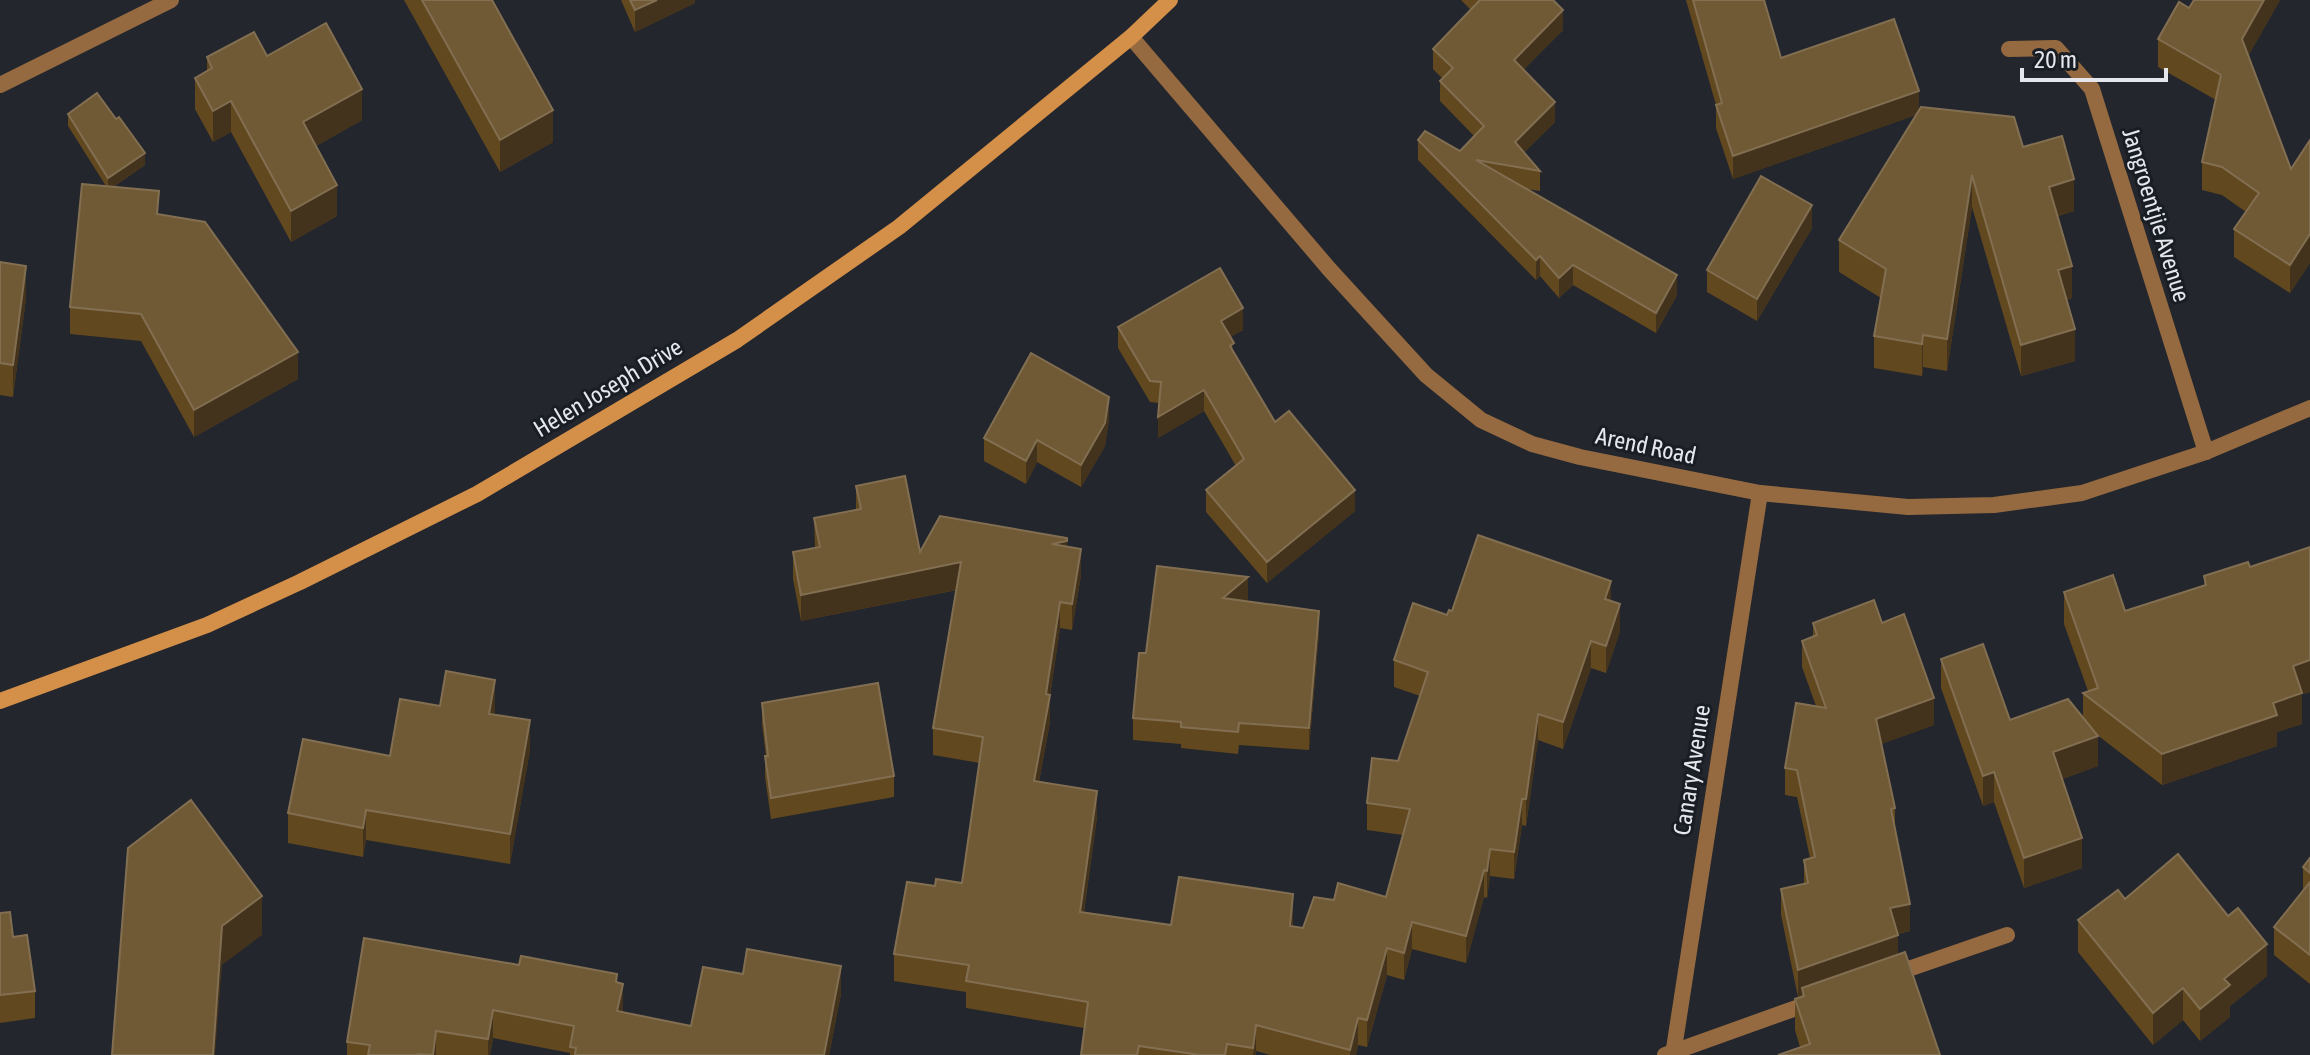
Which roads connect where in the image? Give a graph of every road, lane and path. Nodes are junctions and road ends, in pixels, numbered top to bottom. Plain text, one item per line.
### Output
1 (171, 0) edge
2 (1170, 0) edge
3 (1131, 37) junction
4 (2009, 49) dead end
5 (0, 85) edge
6 (2310, 408) edge
7 (2206, 452) junction
8 (1760, 493) junction
9 (0, 701) edge
10 (2007, 935) dead end
11 (1872, 981) edge
12 (1827, 997) edge
13 (1669, 1054) edge

1 - 5 street
2 - 3 street, Helen Joseph Drive
3 - 8 street, Arend Road
3 - 9 street, Helen Joseph Drive
4 - 7 street, Jangroentjie Avenue
6 - 7 street, Arend Road
7 - 8 street, Arend Road
8 - 13 street, Canary Avenue
10 - 11 street
12 - 13 street

